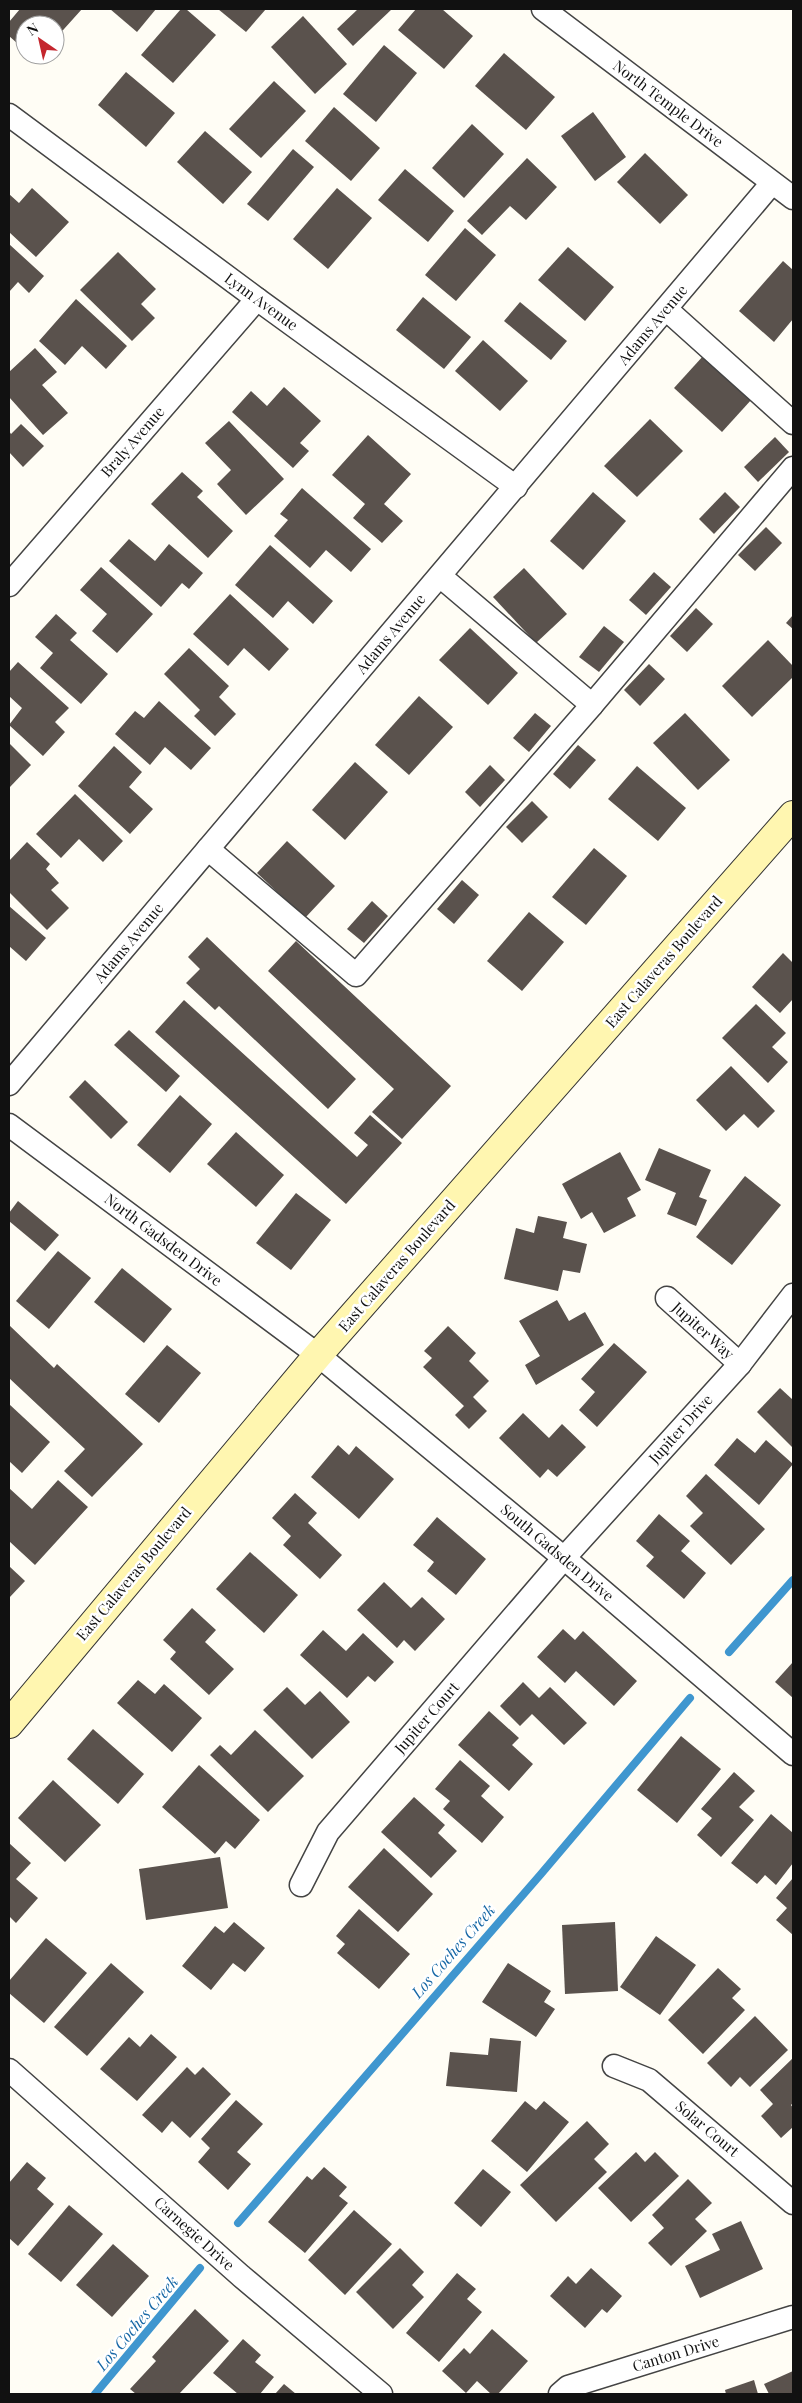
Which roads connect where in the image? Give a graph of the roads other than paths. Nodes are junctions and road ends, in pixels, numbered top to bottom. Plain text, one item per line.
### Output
1 (543, 9) edge
2 (9, 115) edge
3 (772, 183) junction
4 (793, 198) edge
5 (257, 299) junction
6 (666, 309) junction
7 (793, 423) edge
8 (793, 468) edge
9 (516, 487) junction
10 (440, 576) junction
11 (9, 585) edge
12 (592, 705) junction
13 (793, 815) edge
14 (208, 849) junction
15 (9, 1084) edge
16 (9, 1125) edge
17 (793, 1294) edge
18 (667, 1298) dead end
19 (318, 1355) junction
20 (740, 1364) junction
21 (564, 1558) junction
22 (9, 1724) edge
23 (793, 1754) edge
24 (301, 1885) dead end
25 (614, 2066) dead end
26 (9, 2070) edge
27 (793, 2203) edge
28 (793, 2317) edge
29 (381, 2394) edge
30 (560, 2394) edge

1 - 3 street, North Temple Drive
2 - 5 street, Lynn Avenue
3 - 4 street, North Temple Drive
3 - 6 street, Adams Avenue
5 - 9 street, Lynn Avenue
5 - 11 street, Braly Avenue
6 - 7 street
6 - 9 street, Adams Avenue
8 - 12 street
9 - 10 street, Adams Avenue
10 - 12 street
10 - 14 street, Adams Avenue
12 - 14 street
13 - 19 main road, East Calaveras Boulevard
14 - 15 street, Adams Avenue
16 - 19 street, North Gadsden Drive
17 - 20 street, Jupiter Drive
18 - 20 street, Jupiter Way
19 - 21 street, South Gadsden Drive
19 - 22 main road, East Calaveras Boulevard
20 - 21 street, Jupiter Drive
21 - 23 street, South Gadsden Drive
21 - 24 street, Jupiter Court
25 - 27 street, Solar Court
26 - 29 street, Carnegie Drive
28 - 30 street, Canton Drive

